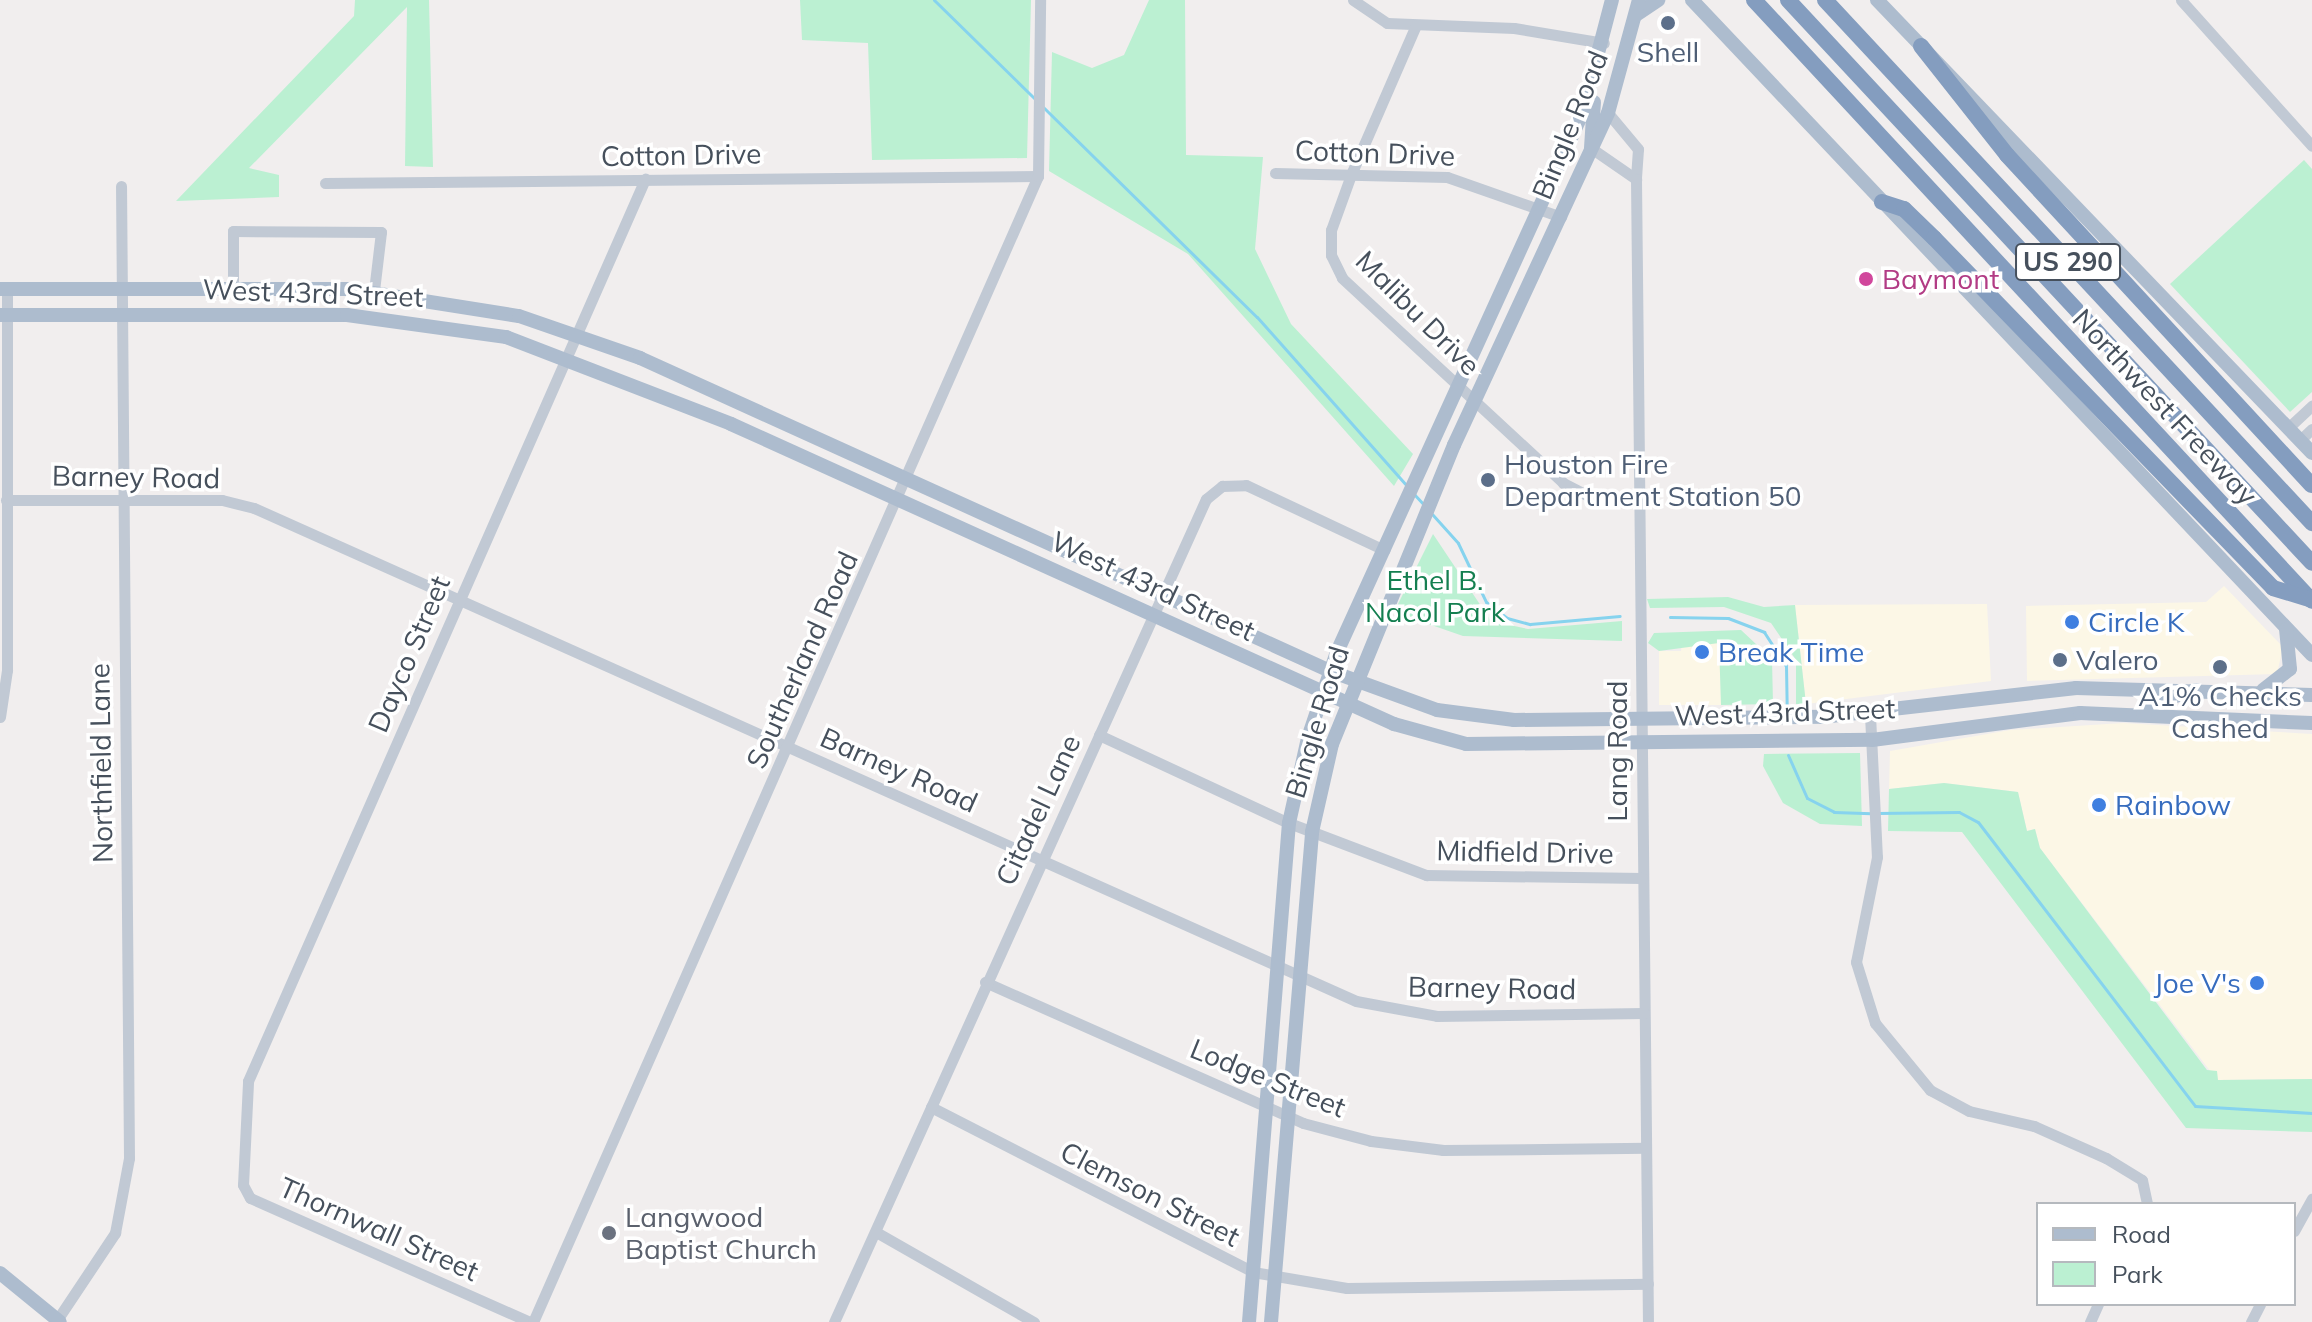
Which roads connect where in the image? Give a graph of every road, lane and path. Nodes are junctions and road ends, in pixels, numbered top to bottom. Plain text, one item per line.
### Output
1 (1040, 0) edge
2 (1353, 0) edge
3 (1612, 0) edge
4 (1658, 0) edge
5 (1754, 0) edge
6 (1788, 0) edge
7 (1825, 0) edge
8 (1877, 0) edge
9 (2181, 0) edge
10 (1691, 2) edge
11 (1638, 7) edge
12 (1416, 25) junction
13 (1921, 46) junction
14 (1603, 49) junction
15 (1608, 113) junction
16 (2312, 146) edge
17 (1591, 148) junction
18 (1352, 172) junction
19 (1275, 173) dead end
20 (1038, 176) junction
21 (645, 179) junction
22 (1636, 179) junction
23 (325, 183) dead end
24 (121, 186) dead end
25 (1882, 202) junction
26 (1542, 208) junction
27 (1561, 217) junction
28 (123, 287) junction
29 (233, 288) junction
30 (3, 289) edge
31 (348, 289) junction
32 (374, 291) junction
33 (3, 315) edge
34 (122, 315) junction
35 (347, 315) junction
36 (575, 333) junction
37 (564, 357) junction
38 (1455, 386) junction
39 (738, 401) junction
40 (1474, 402) junction
41 (2312, 406) edge
42 (731, 424) junction
43 (2288, 428) junction
44 (2312, 429) edge
45 (1434, 436) junction
46 (2300, 440) junction
47 (1454, 445) junction
48 (2312, 453) edge
49 (909, 477) junction
50 (2312, 485) edge
51 (123, 499) junction
52 (6, 500) junction
53 (1639, 500) junction
54 (898, 501) junction
55 (2312, 523) edge
56 (1036, 535) junction
57 (1384, 550) junction
58 (1026, 555) junction
59 (2312, 563) edge
60 (1161, 593) junction
61 (459, 599) junction
62 (2311, 600) edge
63 (1151, 614) junction
64 (2289, 629) junction
65 (2312, 641) edge
66 (2312, 655) edge
67 (1330, 671) junction
68 (1352, 681) junction
69 (2200, 688) junction
70 (2256, 690) junction
71 (2029, 691) junction
72 (1322, 693) junction
73 (2312, 695) edge
74 (1345, 702) junction
75 (2143, 714) junction
76 (1870, 715) junction
77 (2027, 715) junction
78 (2248, 716) junction
79 (0, 717) edge
80 (1641, 717) junction
81 (1514, 720) junction
82 (2312, 723) edge
83 (1099, 735) junction
84 (1872, 740) junction
85 (1641, 743) junction
86 (1513, 747) junction
87 (789, 748) junction
88 (1289, 823) junction
89 (1312, 832) junction
90 (1040, 859) junction
91 (1642, 878) junction
92 (1276, 966) junction
93 (1299, 977) junction
94 (985, 982) junction
95 (1644, 1013) junction
96 (931, 1107) junction
97 (1265, 1107) junction
98 (1288, 1117) junction
99 (1646, 1148) junction
100 (243, 1155) joint
101 (2310, 1199) edge
102 (2147, 1202) edge
103 (2296, 1227) edge
104 (876, 1232) junction
105 (1253, 1272) junction
106 (0, 1273) edge
107 (1276, 1276) junction
108 (1648, 1284) junction
109 (59, 1321) edge
110 (532, 1322) edge
111 (834, 1322) edge
112 (1034, 1322) edge
113 (1249, 1322) edge
114 (1271, 1322) edge
115 (1648, 1322) edge

1 - 20 street, Southerland Road
2 - 12 street
3 - 14 main road, Bingle Road
4 - 11 main road
5 - 62 highway, Northwest Freeway / US 290
6 - 59 highway
7 - 55 highway, Northwest Freeway / US 290
8 - 13 main road
9 - 16 street
10 - 25 main road
11 - 15 main road, Bingle Road
12 - 14 street
12 - 18 street, Malibu Drive
13 - 43 main road
13 - 50 highway
14 - 17 main road
14 - 26 main road, Bingle Road
15 - 17 main road, Bingle Road
15 - 22 street, Lang Road
17 - 22 street
17 - 27 main road, Bingle Road
18 - 19 street, Cotton Drive
18 - 26 street, Cotton Drive
18 - 38 street, Malibu Drive
20 - 21 street, Cotton Drive
20 - 49 street, Southerland Road
21 - 23 street, Cotton Drive
21 - 36 street, Dayco Street
22 - 53 street, Lang Road
24 - 28 street, Northfield Lane
25 - 62 highway
25 - 64 main road
26 - 27 street, Cotton Drive
26 - 38 main road, Bingle Road
27 - 40 main road, Bingle Road
28 - 29 main road, West 43rd Street
28 - 30 main road, West 43rd Street
28 - 34 street, Northfield Lane
29 - 31 main road, West 43rd Street
29 - 32 street
30 - 33 street
31 - 32 main road, West 43rd Street
31 - 35 main road
32 - 36 main road, West 43rd Street
33 - 34 main road, West 43rd Street
33 - 52 street
34 - 35 main road, West 43rd Street
34 - 51 street, Northfield Lane
35 - 37 main road, West 43rd Street
36 - 37 street, Dayco Street
36 - 39 main road, West 43rd Street
37 - 42 main road, West 43rd Street
37 - 61 street, Dayco Street
38 - 40 street, Malibu Drive
38 - 45 main road, Bingle Road
39 - 42 main road
39 - 49 main road, West 43rd Street
40 - 47 main road, Bingle Road
40 - 53 street, Malibu Drive
41 - 43 street
42 - 54 main road, West 43rd Street
43 - 46 main road
44 - 46 street
45 - 47 main road
45 - 57 main road, Bingle Road
46 - 48 main road
47 - 68 main road, Bingle Road
49 - 54 street, Southerland Road
49 - 56 main road, West 43rd Street
51 - 52 street, Barney Road
51 - 61 street, Barney Road
51 - 109 street, Northfield Lane
52 - 79 street
53 - 80 street, Lang Road
54 - 58 main road, West 43rd Street
54 - 87 street, Southerland Road
56 - 58 main road
56 - 60 main road, West 43rd Street
57 - 60 street, Citadel Lane
57 - 67 main road, Bingle Road
58 - 63 main road, West 43rd Street
60 - 63 street, Citadel Lane
60 - 67 main road, West 43rd Street
61 - 87 street, Barney Road
61 - 100 street, Dayco Street
63 - 72 main road, West 43rd Street
63 - 83 street, Citadel Lane
64 - 65 main road
64 - 66 main road
64 - 70 main road
67 - 68 main road, West 43rd Street
67 - 72 main road, Bingle Road
68 - 74 main road, Bingle Road
68 - 81 main road, West 43rd Street
69 - 70 main road, West 43rd Street
69 - 71 main road, West 43rd Street
69 - 75 main road
70 - 73 main road, West 43rd Street
70 - 78 main road
71 - 76 main road, West 43rd Street
71 - 77 main road
72 - 74 main road, West 43rd Street
72 - 88 main road, Bingle Road
74 - 86 main road, West 43rd Street
74 - 89 main road, Bingle Road
75 - 77 main road, West 43rd Street
75 - 78 main road, West 43rd Street
76 - 80 main road, West 43rd Street
76 - 84 street
77 - 84 main road, West 43rd Street
78 - 82 main road, West 43rd Street
80 - 81 main road, West 43rd Street
80 - 85 street, Lang Road
81 - 86 main road
83 - 88 street, Midfield Drive
83 - 90 street, Citadel Lane
84 - 85 main road, West 43rd Street
84 - 102 street
85 - 86 main road, West 43rd Street
85 - 91 street, Lang Road
87 - 90 street, Barney Road
87 - 110 street, Southerland Road
88 - 89 street, Midfield Drive
88 - 92 main road, Bingle Road
89 - 91 street, Midfield Drive
89 - 93 main road, Bingle Road
90 - 92 street, Barney Road
90 - 94 street, Citadel Lane
91 - 95 street, Lang Road
92 - 93 street, Barney Road
92 - 97 main road, Bingle Road
93 - 95 street, Barney Road
93 - 98 main road, Bingle Road
94 - 96 street, Citadel Lane
94 - 97 street, Lodge Street
95 - 99 street, Lang Road
96 - 104 street, Citadel Lane
96 - 105 street, Clemson Street
97 - 98 street, Lodge Street
97 - 105 main road, Bingle Road
98 - 99 street, Lodge Street
98 - 107 main road, Bingle Road
99 - 108 street, Lang Road
100 - 110 street, Thornwall Street
101 - 103 street
104 - 111 street, Citadel Lane
104 - 112 street
105 - 107 street, Clemson Street
105 - 113 main road, Bingle Road
106 - 109 main road
107 - 108 street, Clemson Street
107 - 114 main road, Bingle Road
108 - 115 street, Lang Road

